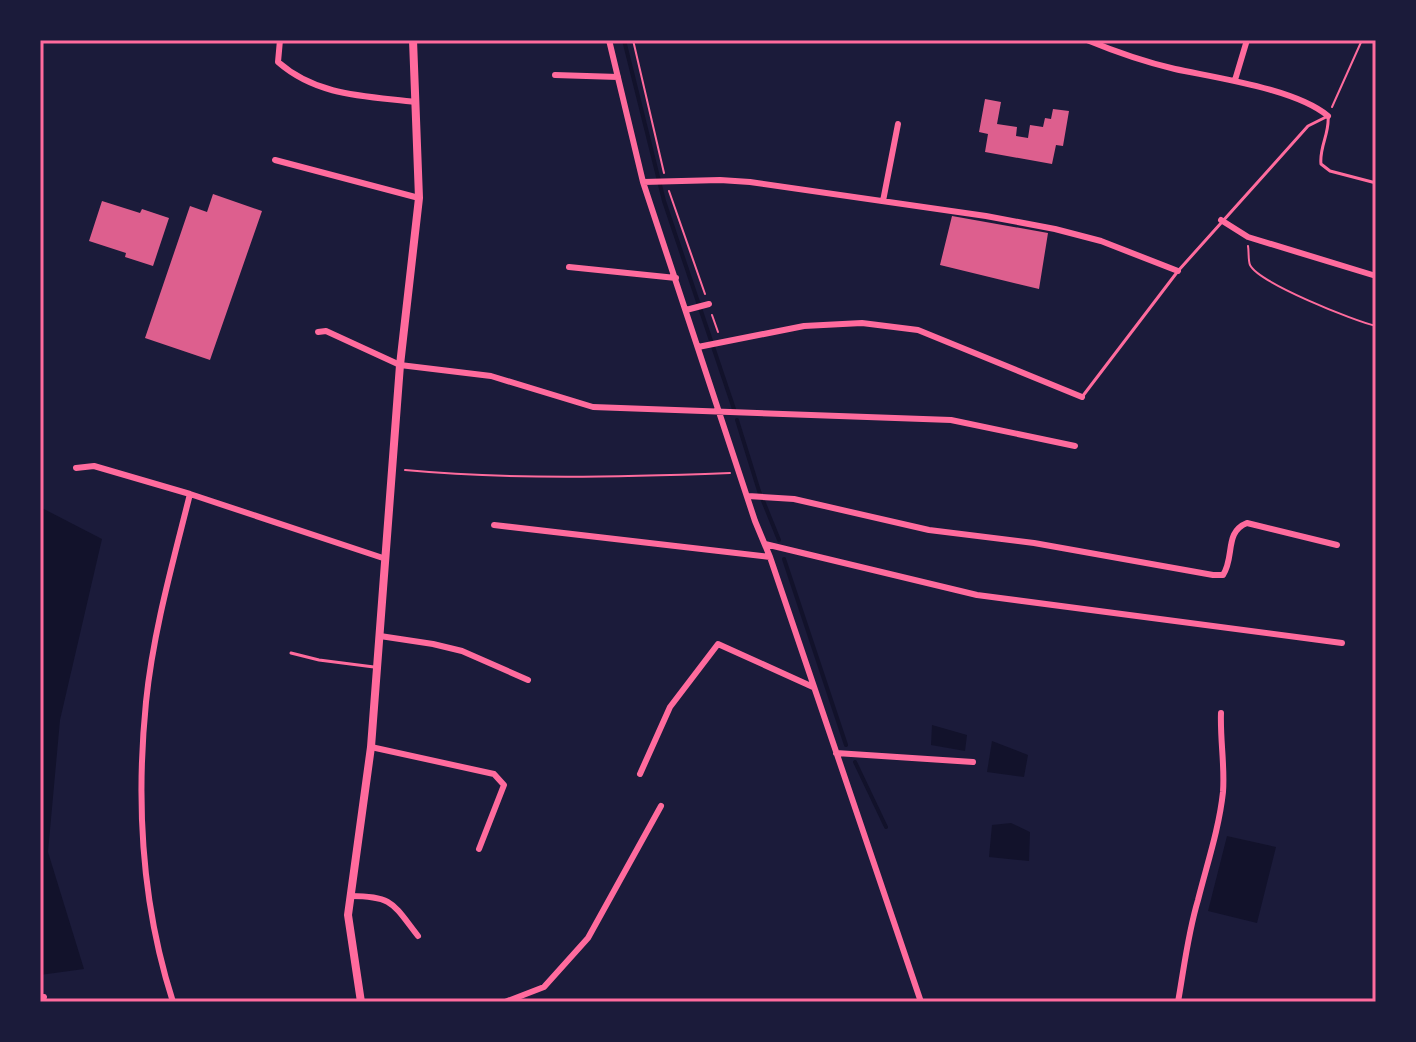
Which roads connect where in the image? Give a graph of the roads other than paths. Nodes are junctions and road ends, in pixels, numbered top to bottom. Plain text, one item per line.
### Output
1 (280, 40) edge
2 (413, 40) edge
3 (609, 40) edge
4 (1087, 40) edge
5 (1247, 40) edge
6 (555, 75) dead end
7 (618, 77) junction
8 (1235, 80) junction
9 (416, 102) junction
10 (1328, 116) junction
11 (898, 124) dead end
12 (275, 160) dead end
13 (643, 182) junction
14 (1376, 183) edge
15 (419, 198) junction
16 (883, 201) junction
17 (1221, 220) junction
18 (569, 267) dead end
19 (1178, 271) junction
20 (1376, 276) edge
21 (676, 278) junction
22 (706, 305) dead end
23 (690, 310) junction
24 (318, 332) dead end
25 (701, 346) junction
26 (400, 365) junction
27 (1082, 397) joint
28 (719, 413) junction
29 (1075, 446) dead end
30 (76, 468) dead end
31 (190, 494) junction
32 (752, 496) junction
33 (494, 525) dead end
34 (765, 544) junction
35 (1337, 545) dead end
36 (770, 557) junction
37 (386, 559) junction
38 (380, 636) junction
39 (1342, 643) dead end
40 (291, 653) dead end
41 (378, 668) junction
42 (528, 680) dead end
43 (813, 687) junction
44 (1221, 713) dead end
45 (371, 747) junction
46 (836, 753) junction
47 (973, 762) dead end
48 (640, 774) dead end
49 (661, 806) dead end
50 (479, 849) dead end
51 (351, 896) junction
52 (418, 936) dead end
53 (173, 1002) edge
54 (361, 1002) edge
55 (505, 1002) edge
56 (921, 1002) edge
57 (1178, 1002) edge

1 - 9 street
2 - 9 street
3 - 7 street
4 - 8 street
5 - 8 street
6 - 7 street
7 - 13 street
8 - 10 street
9 - 15 street
10 - 14 lane
10 - 17 lane
11 - 16 street
12 - 15 street
13 - 16 street
13 - 21 street
15 - 26 street
16 - 19 street
17 - 19 lane
17 - 20 street
18 - 21 street
19 - 27 lane
21 - 23 street
22 - 23 street
23 - 25 street
24 - 26 street
25 - 27 street
25 - 28 street
26 - 28 street
26 - 37 street
28 - 29 street
28 - 32 street
30 - 31 street
31 - 37 street
31 - 53 street
32 - 34 street
32 - 35 street
33 - 36 street
34 - 36 street
34 - 39 street
36 - 43 street
37 - 38 street
38 - 41 street
38 - 42 street
40 - 41 lane
41 - 45 street
43 - 46 street
43 - 48 street
44 - 57 street
45 - 50 street
45 - 51 street
46 - 47 street
46 - 56 street
49 - 55 street
51 - 52 street
51 - 54 street

